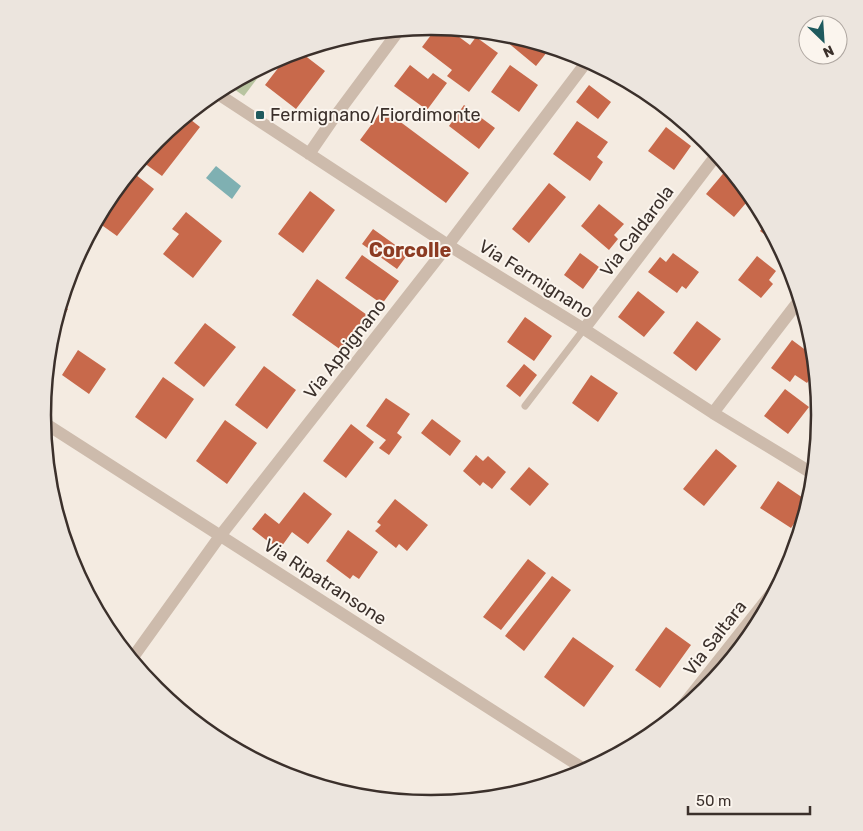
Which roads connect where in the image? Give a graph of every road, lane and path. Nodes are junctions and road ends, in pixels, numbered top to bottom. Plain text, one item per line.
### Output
1 (394, 37) edge
2 (583, 67) edge
3 (223, 97) edge
4 (309, 154) junction
5 (713, 159) edge
6 (448, 245) junction
7 (796, 305) edge
8 (584, 329) junction
9 (525, 406) dead end
10 (713, 413) junction
11 (51, 427) edge
12 (808, 471) edge
13 (220, 536) junction
14 (756, 615) edge
15 (135, 654) edge
16 (698, 688) edge
17 (579, 766) edge

1 - 4 street
2 - 6 street, Via Appignano
3 - 4 street, Via Fermignano
4 - 6 street, Via Fermignano
5 - 8 street, Via Caldarola
6 - 8 street, Via Fermignano
6 - 13 street, Via Appignano
7 - 10 street
8 - 9 lane
8 - 10 street, Via Fermignano
10 - 12 street, Via Fermignano
11 - 13 street, Via Ripatransone
13 - 15 street, Via Appignano
13 - 17 street, Via Ripatransone
14 - 16 street, Via Saltara

